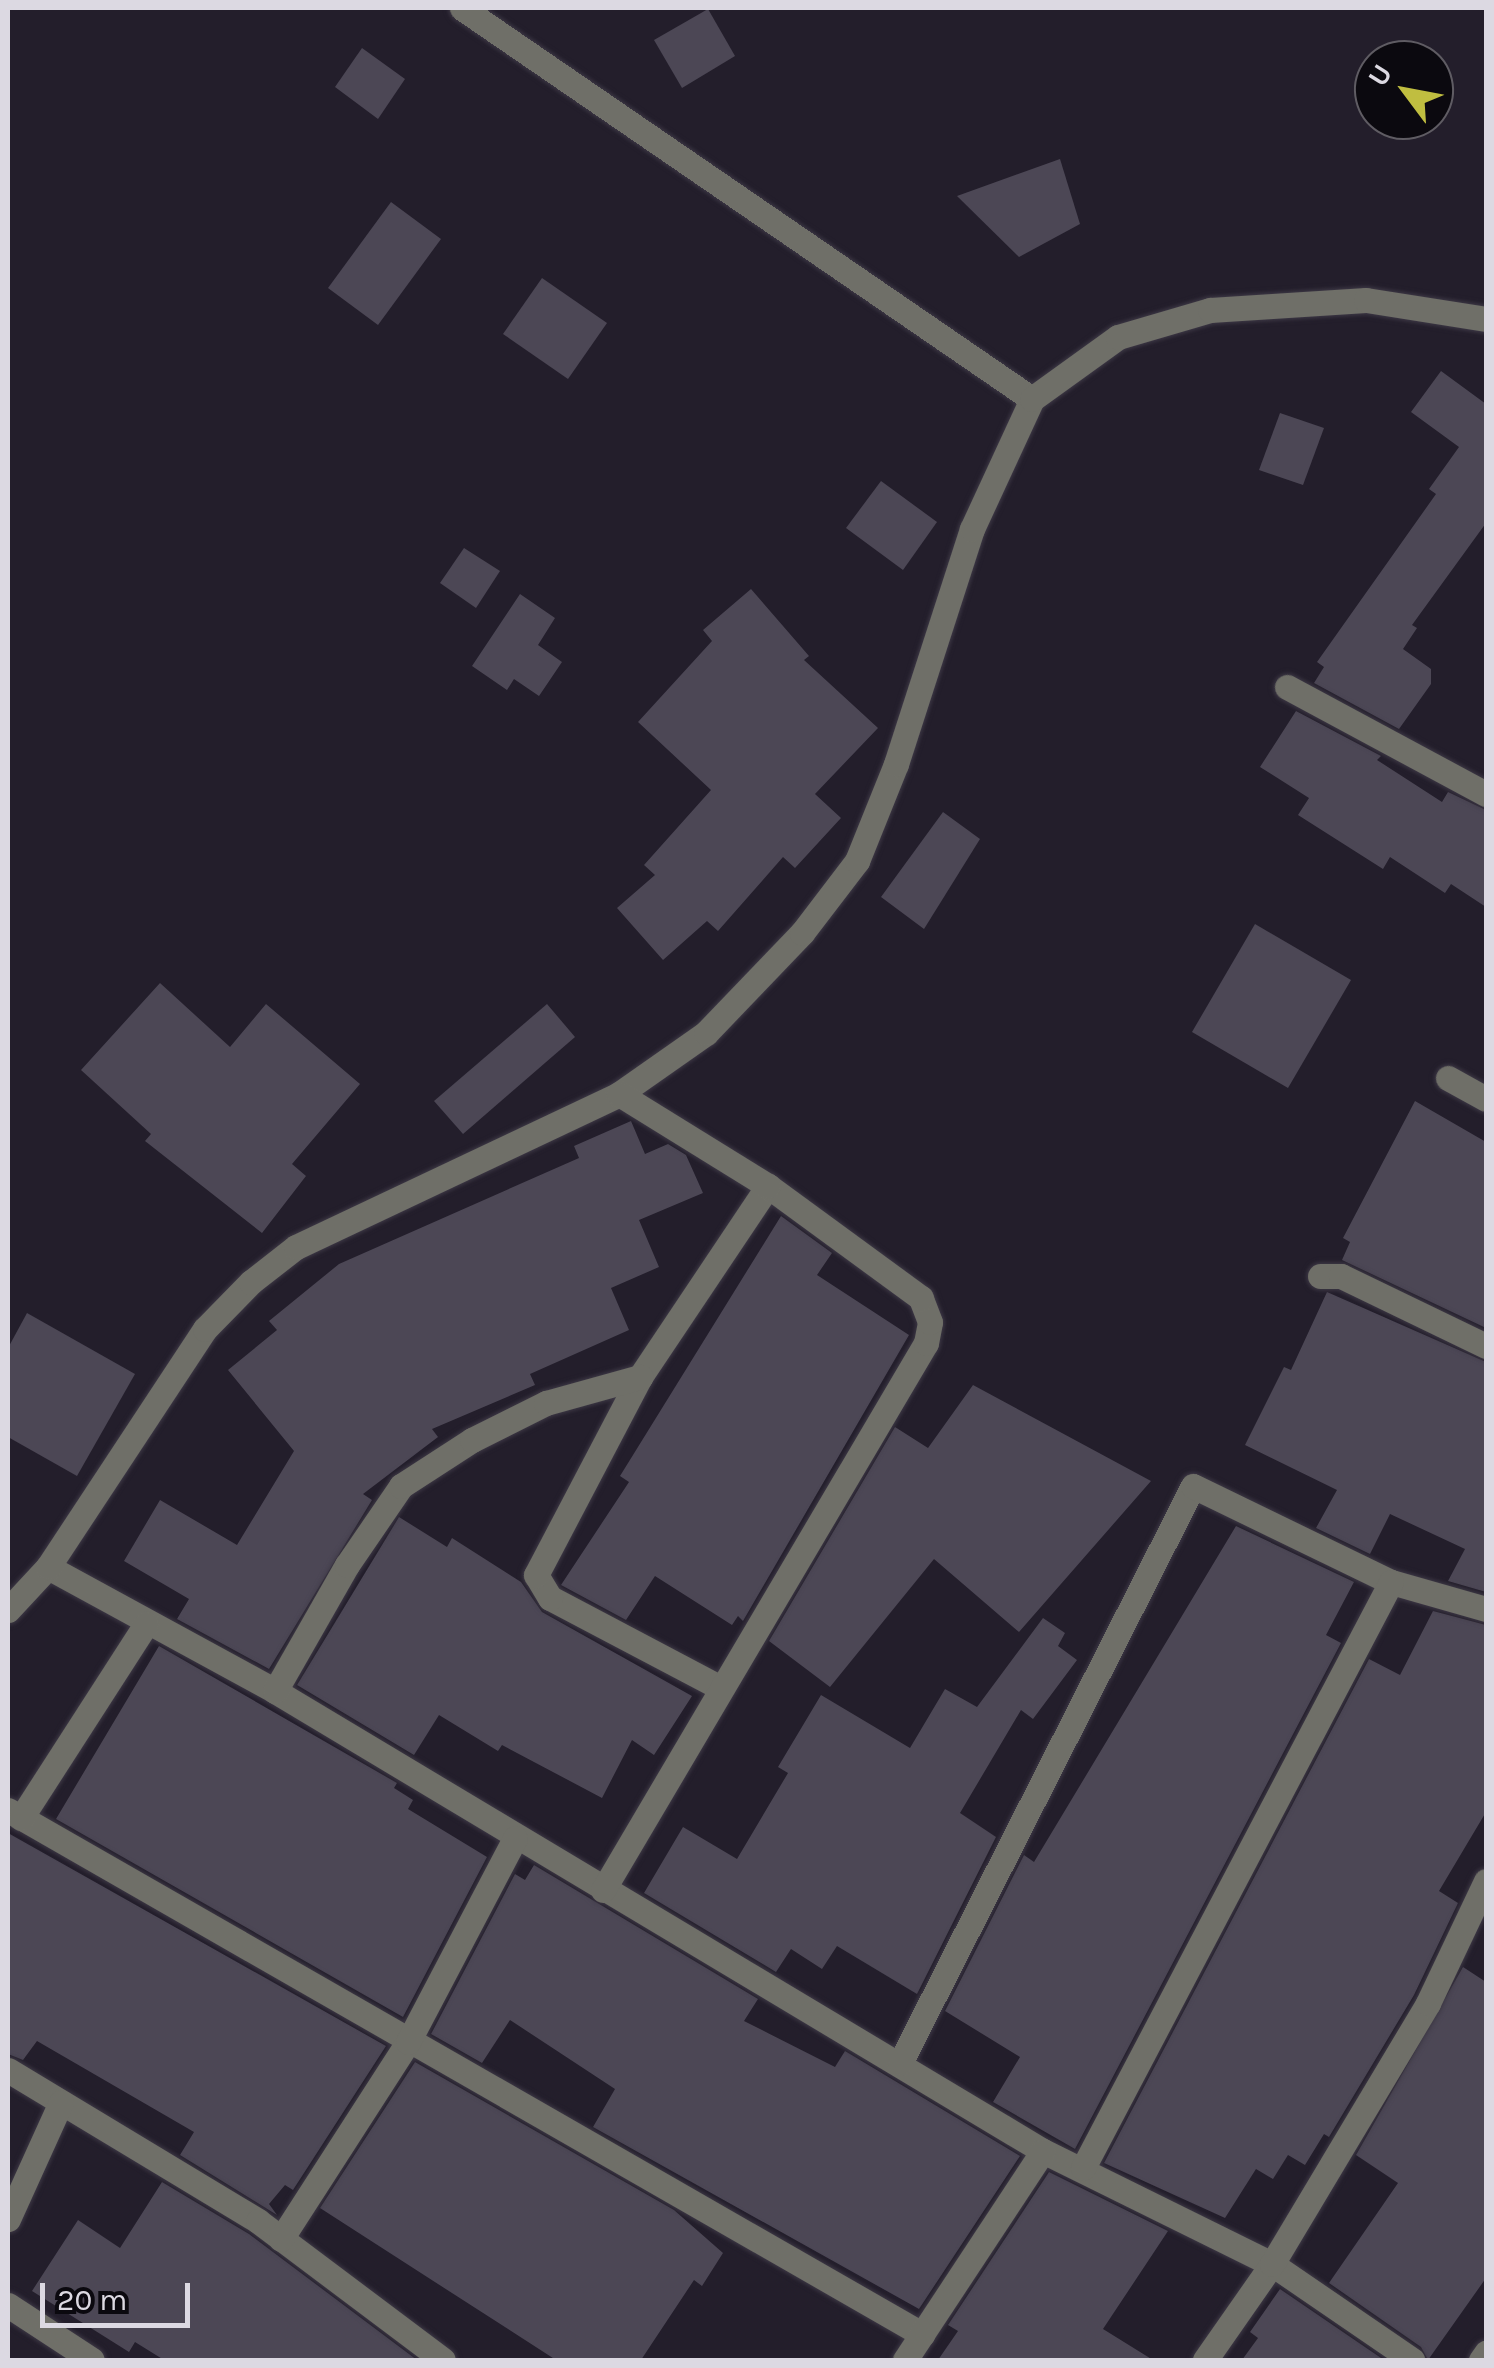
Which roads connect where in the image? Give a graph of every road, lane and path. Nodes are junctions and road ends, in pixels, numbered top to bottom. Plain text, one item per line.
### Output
1 (462, 8) edge
2 (1486, 319) edge
3 (1032, 399) junction
4 (1286, 687) dead end
5 (1486, 794) edge
6 (1448, 1078) dead end
7 (620, 1094) junction
8 (1486, 1098) edge
9 (768, 1186) junction
10 (1320, 1276) dead end
11 (1486, 1346) edge
12 (640, 1377) junction
13 (48, 1567) junction
14 (1390, 1582) junction
15 (1486, 1609) edge
16 (8, 1610) edge
17 (146, 1624) junction
18 (719, 1687) junction
19 (275, 1692) junction
20 (14, 1814) edge
21 (515, 1838) junction
22 (1486, 1881) edge
23 (602, 1890) junction
24 (408, 2042) junction
25 (900, 2063) junction
26 (8, 2070) edge
27 (61, 2102) junction
28 (1043, 2151) junction
29 (1083, 2168) junction
30 (8, 2220) edge
31 (281, 2239) junction
32 (1272, 2264) junction
33 (8, 2305) edge
34 (922, 2334) junction
35 (1486, 2353) edge
36 (92, 2360) edge
37 (443, 2360) edge
38 (905, 2360) edge
39 (1205, 2360) edge
40 (1412, 2360) edge
41 (1482, 2360) edge

1 - 3 street
2 - 3 street
3 - 7 street
4 - 5 street
6 - 8 street
7 - 9 street
7 - 13 street
9 - 12 street
9 - 18 street
10 - 11 street
12 - 18 street
12 - 19 street
13 - 16 street
13 - 17 street
14 - 15 street
14 - 25 street
14 - 29 street
17 - 19 street
17 - 20 street
18 - 23 street
19 - 21 street
20 - 24 street
21 - 23 street
21 - 24 street
22 - 32 street
23 - 25 street
24 - 31 street
24 - 34 street
25 - 28 street
26 - 27 street
27 - 30 street
27 - 31 street
28 - 29 street
28 - 34 street
29 - 32 street
31 - 37 street
32 - 39 street
32 - 40 street
33 - 36 street
34 - 38 street
35 - 41 street

